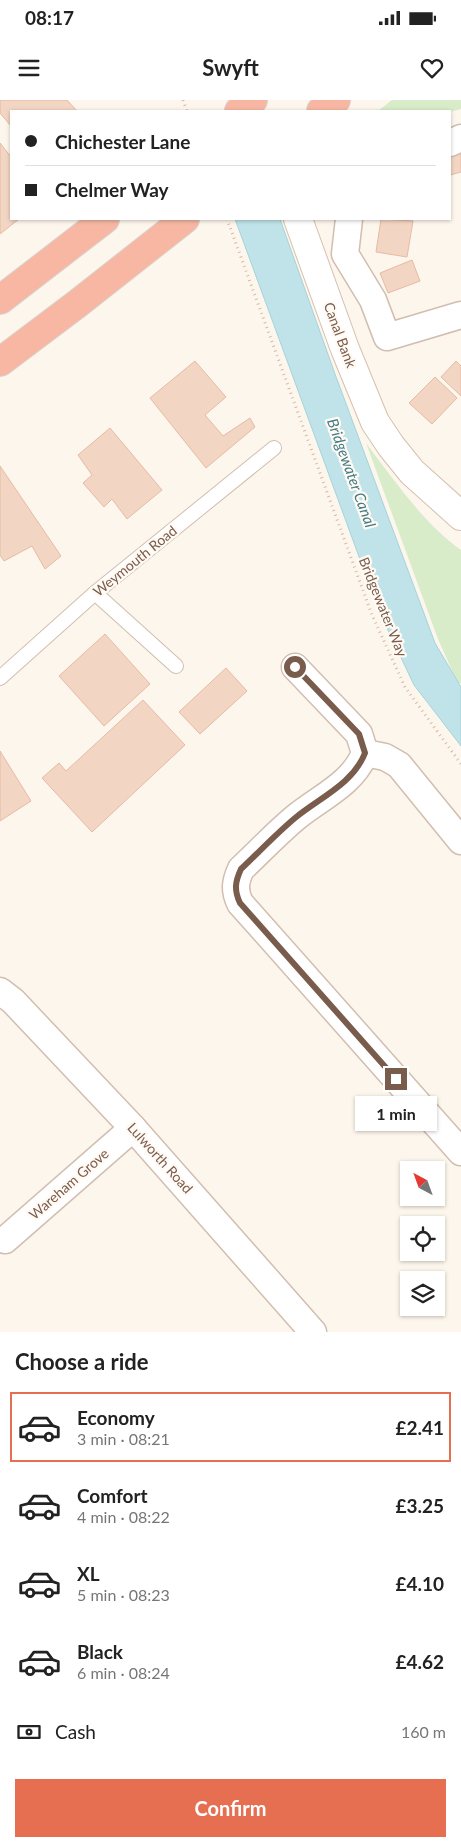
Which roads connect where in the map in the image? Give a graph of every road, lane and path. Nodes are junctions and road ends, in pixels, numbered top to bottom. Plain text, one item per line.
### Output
1 (254, 100) edge
2 (336, 100) edge
3 (240, 110) edge
4 (322, 110) edge
5 (104, 220) edge
6 (184, 220) edge
7 (227, 220) edge
8 (298, 220) edge
9 (349, 220) edge
10 (0, 300) edge
11 (461, 315) edge
12 (0, 362) edge
13 (274, 448) dead end
14 (461, 516) edge
15 (95, 593) junction
16 (176, 666) dead end
17 (295, 667) dead end
18 (0, 678) edge
19 (365, 753) junction
20 (461, 764) edge
21 (461, 841) edge
22 (0, 991) edge
23 (133, 1128) junction
24 (461, 1152) edge
25 (5, 1240) dead end
26 (313, 1332) edge

1 - 3 highway
2 - 4 highway
5 - 10 highway
6 - 12 highway
7 - 20 path, Bridgewater Way
8 - 14 main road, Canal Bank
9 - 11 street
13 - 15 lane, Weymouth Road
15 - 16 lane
15 - 18 lane, Weymouth Road
17 - 19 street
19 - 21 street
19 - 24 street
22 - 23 street, Lulworth Road
23 - 25 street, Wareham Grove
23 - 26 street, Lulworth Road

